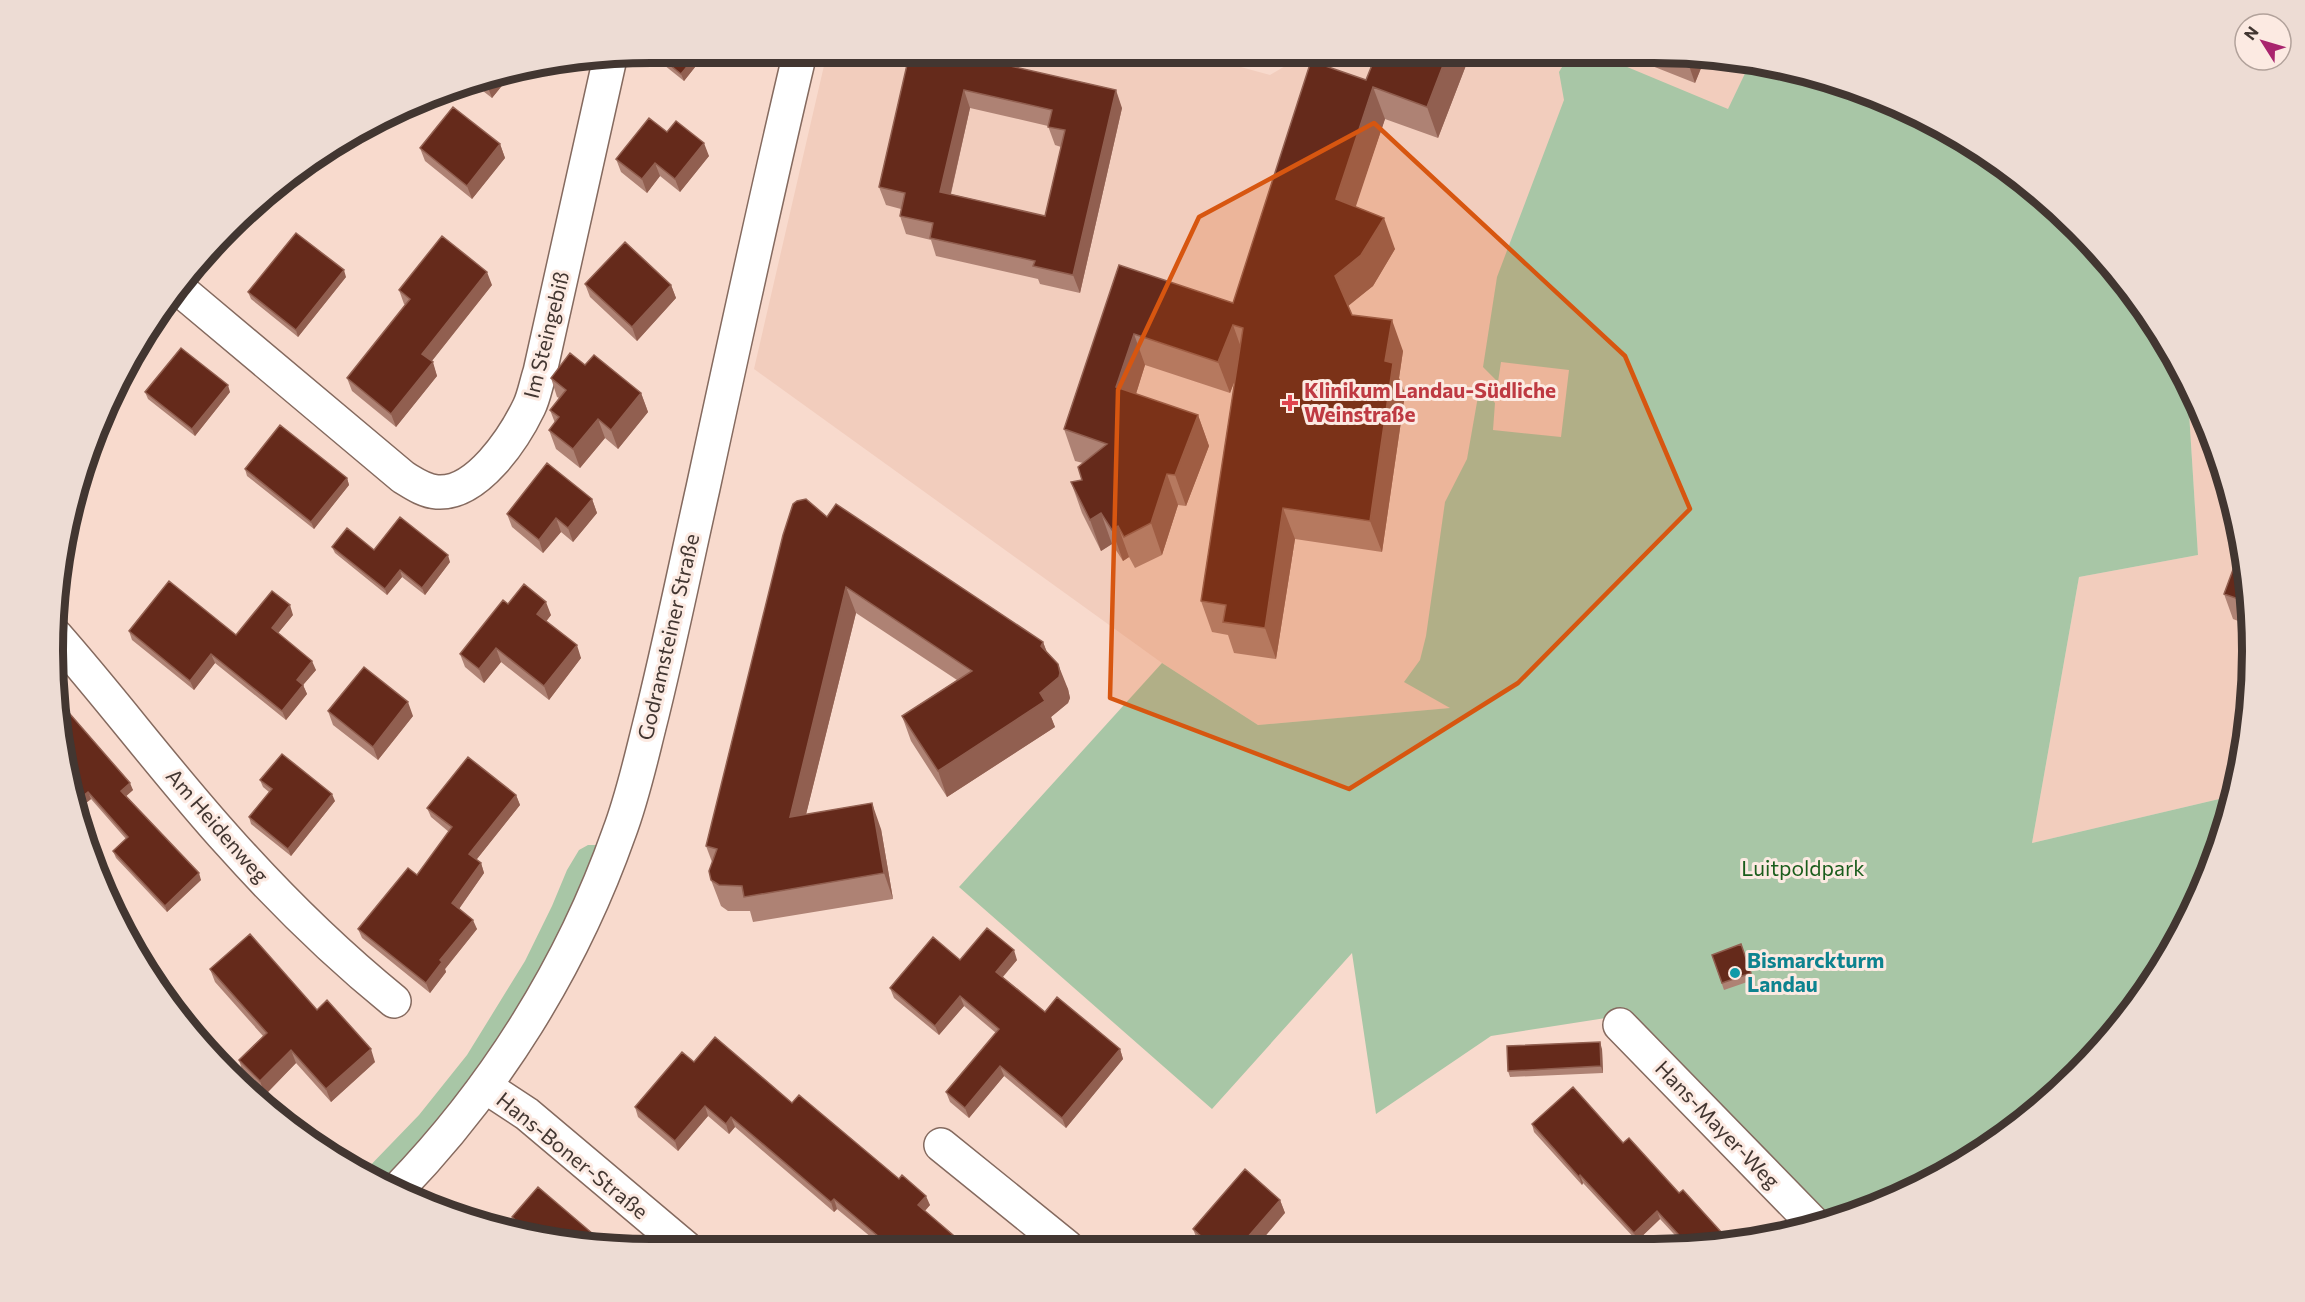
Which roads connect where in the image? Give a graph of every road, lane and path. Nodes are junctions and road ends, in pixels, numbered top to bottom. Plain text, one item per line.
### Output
1 (798, 63) edge
2 (609, 64) edge
3 (185, 294) edge
4 (63, 645) edge
5 (394, 1001) dead end
6 (1620, 1025) dead end
7 (486, 1087) junction
8 (941, 1145) dead end
9 (403, 1184) edge
10 (1808, 1218) edge
11 (675, 1239) edge
12 (1057, 1239) edge

1 - 7 street, Godramsteiner Straße
2 - 3 street, Im Steingebiß
4 - 5 street, Am Heidenweg
6 - 10 street, Hans-Mayer-Weg
7 - 9 street, Godramsteiner Straße
7 - 11 street, Hans-Boner-Straße
8 - 12 street

